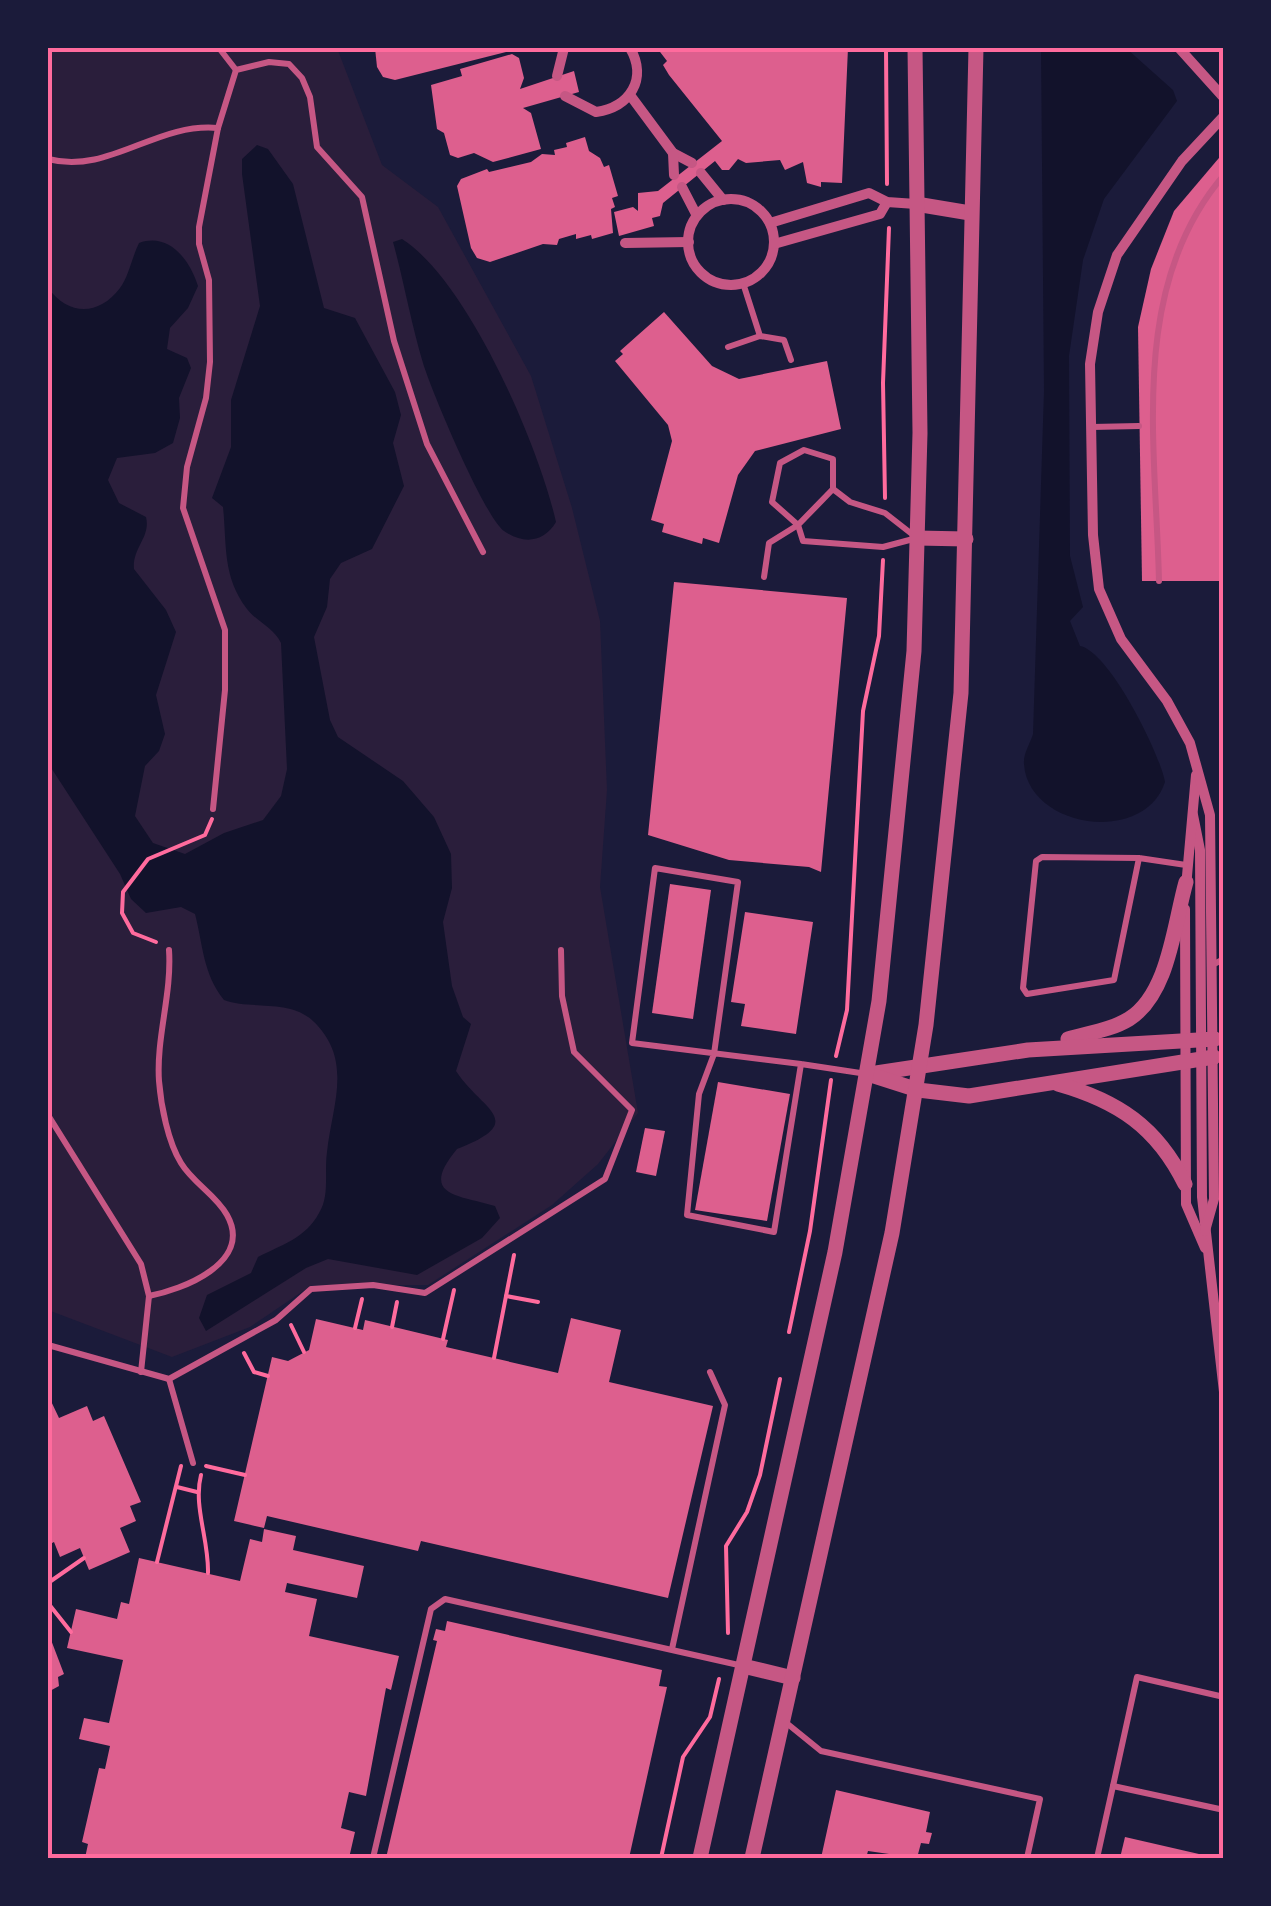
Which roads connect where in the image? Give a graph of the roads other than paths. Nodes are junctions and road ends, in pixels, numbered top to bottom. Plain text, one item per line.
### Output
1 (219, 48) edge
2 (564, 48) edge
3 (630, 48) edge
4 (915, 48) edge
5 (976, 48) edge
6 (1179, 48) edge
7 (236, 70) junction
8 (557, 76) dead end
9 (630, 95) junction
10 (565, 96) dead end
11 (1224, 98) edge
12 (1224, 116) edge
13 (218, 128) junction
14 (674, 153) junction
15 (48, 159) edge
16 (692, 162) dead end
17 (701, 173) dead end
18 (1224, 174) edge
19 (674, 175) dead end
20 (682, 187) dead end
21 (722, 200) junction
22 (887, 202) junction
23 (916, 204) junction
24 (970, 213) junction
25 (696, 214) junction
26 (770, 223) junction
27 (688, 242) junction
28 (625, 243) dead end
29 (774, 244) junction
30 (743, 283) junction
31 (760, 336) junction
32 (728, 347) dead end
33 (791, 360) dead end
34 (1138, 426) dead end
35 (1092, 427) junction
36 (833, 489) junction
37 (798, 525) junction
38 (917, 538) junction
39 (966, 539) junction
40 (483, 552) dead end
41 (764, 577) dead end
42 (1159, 580) dead end
43 (1197, 765) junction
44 (213, 809) road end
45 (1193, 815) junction
46 (1139, 858) junction
47 (1186, 873) junction
48 (1219, 917) edge
49 (1200, 931) junction
50 (1219, 944) edge
51 (169, 950) road end
52 (561, 950) dead end
53 (1219, 962) edge
54 (1206, 1039) edge
55 (1028, 1050) junction
56 (714, 1054) junction
57 (1206, 1059) edge
58 (801, 1064) junction
59 (921, 1067) junction
60 (868, 1074) junction
61 (1054, 1083) junction
62 (918, 1090) junction
63 (48, 1115) edge
64 (1219, 1137) edge
65 (1185, 1184) junction
66 (1224, 1189) edge
67 (1214, 1199) junction
68 (1205, 1231) junction
69 (1205, 1249) junction
70 (149, 1296) junction
71 (48, 1345) edge
72 (141, 1372) junction
73 (710, 1372) dead end
74 (169, 1380) junction
75 (1224, 1392) edge
76 (193, 1463) road end
77 (672, 1649) junction
78 (743, 1666) junction
79 (794, 1678) junction
80 (1224, 1697) edge
81 (784, 1720) junction
82 (1113, 1786) junction
83 (1224, 1810) edge
84 (373, 1858) edge
85 (700, 1858) edge
86 (752, 1858) edge
87 (1027, 1858) edge
88 (1097, 1858) edge

1 - 7 lane
2 - 8 street
3 - 9 street
4 - 23 street
5 - 24 street
6 - 11 street
7 - 13 lane
7 - 40 lane
9 - 10 street
9 - 14 street
12 - 35 street
13 - 15 lane
13 - 44 lane
14 - 16 street
14 - 19 street
17 - 21 street
18 - 42 lane
20 - 25 street
21 - 25 street
21 - 26 street
22 - 23 street
22 - 26 street
22 - 29 street
23 - 24 street
23 - 38 street
24 - 39 street
25 - 27 street
26 - 29 street
27 - 28 street
27 - 30 street
29 - 30 street
30 - 31 lane
31 - 32 lane
31 - 33 lane
34 - 35 lane
35 - 43 street
36 - 37 lane
36 - 37 lane
36 - 38 lane
37 - 38 lane
37 - 41 lane
38 - 39 street
38 - 60 street
39 - 59 street
43 - 45 street
43 - 48 street
45 - 47 street
45 - 49 street
46 - 46 lane
46 - 47 lane
47 - 54 street
47 - 55 street
48 - 50 street
49 - 50 lane
49 - 54 street
50 - 53 street
51 - 70 lane
52 - 74 lane
53 - 54 street
54 - 55 street
54 - 57 street
54 - 57 street
55 - 59 street
56 - 56 lane
56 - 58 lane
56 - 58 lane
57 - 61 street
57 - 64 street
57 - 65 street
57 - 68 street
58 - 60 lane
59 - 60 street
59 - 62 street
60 - 62 street
60 - 78 street
61 - 62 street
61 - 65 street
62 - 79 street
63 - 70 lane
64 - 67 street
65 - 69 street
66 - 67 lane
67 - 68 street
68 - 69 street
69 - 75 street
70 - 72 lane
71 - 72 lane
72 - 74 lane
73 - 77 lane
74 - 76 lane
77 - 78 lane
77 - 84 lane
78 - 79 street
78 - 85 street
79 - 81 street
80 - 82 lane
81 - 86 street
81 - 87 lane
82 - 83 lane
82 - 88 lane

